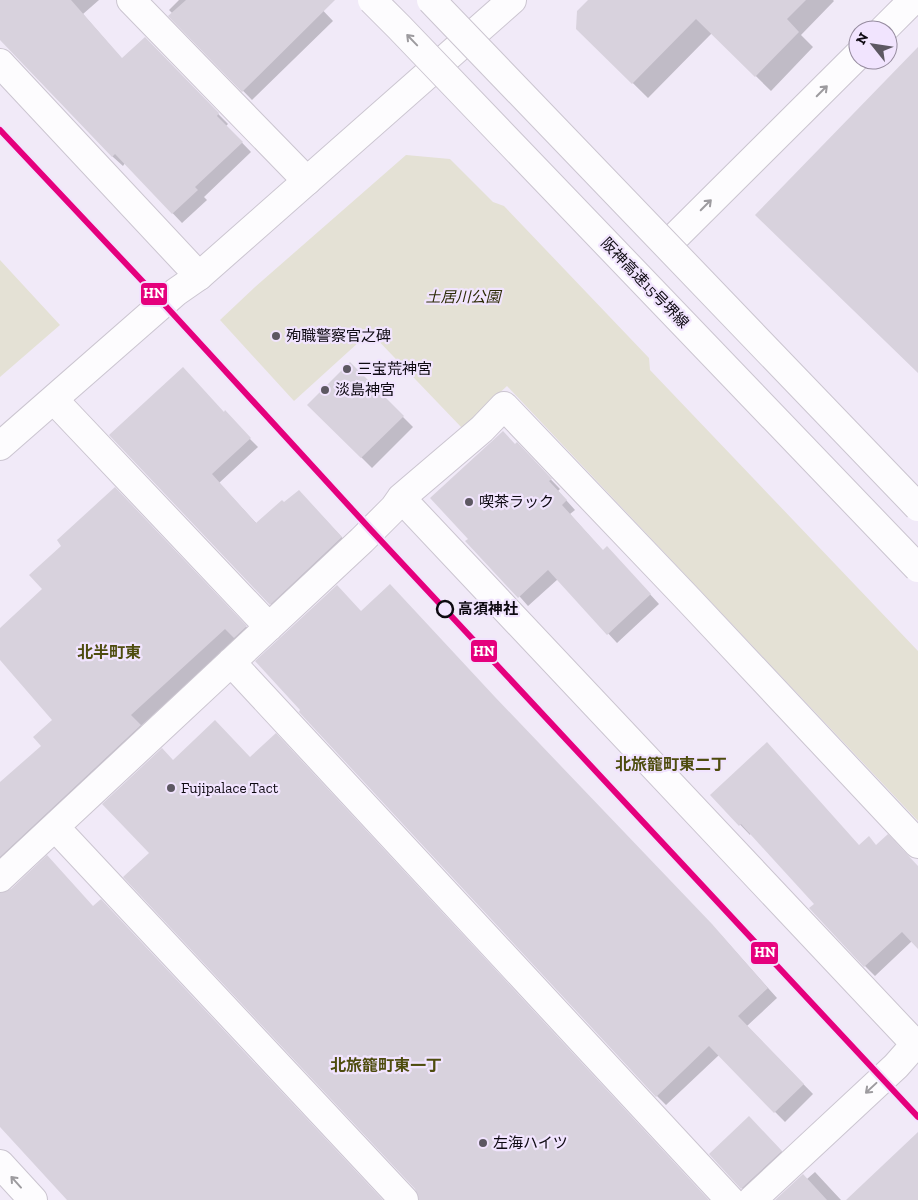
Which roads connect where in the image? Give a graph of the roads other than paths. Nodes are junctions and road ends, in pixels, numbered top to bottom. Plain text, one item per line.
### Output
1 (131, 0) edge
2 (372, 0) edge
3 (431, 0) edge
4 (512, 0) edge
5 (903, 3) edge
6 (890, 20) edge
7 (473, 36) junction
8 (0, 63) edge
9 (848, 65) edge
10 (432, 70) junction
11 (307, 181) junction
12 (672, 240) junction
13 (199, 276) junction
14 (54, 400) junction
15 (0, 446) edge
16 (401, 498) junction
17 (918, 499) edge
18 (918, 507) edge
19 (918, 568) edge
20 (918, 580) edge
21 (269, 627) junction
22 (231, 662) junction
23 (55, 827) junction
24 (918, 844) edge
25 (0, 878) edge
26 (917, 1044) edge
27 (0, 1164) edge
28 (33, 1200) edge
29 (404, 1200) edge
30 (730, 1200) edge
31 (752, 1200) edge

1 - 11 main road
19 -> 2 main road, 阪神高速15号堺線, bridge
3 - 18 main road, bridge
4 - 7 main road
5 - 6 main road
7 - 10 main road
7 - 12 main road
8 - 13 main road
12 -> 9 main road
10 - 11 main road
10 - 20 main road
11 - 13 main road
12 - 17 main road
13 - 14 main road
14 - 15 main road
14 - 21 main road
16 - 21 main road
16 - 24 main road
16 - 26 main road
21 - 22 main road
22 - 23 main road
22 - 30 main road
23 - 25 main road
23 - 29 main road
26 -> 31 main road
28 -> 27 main road

